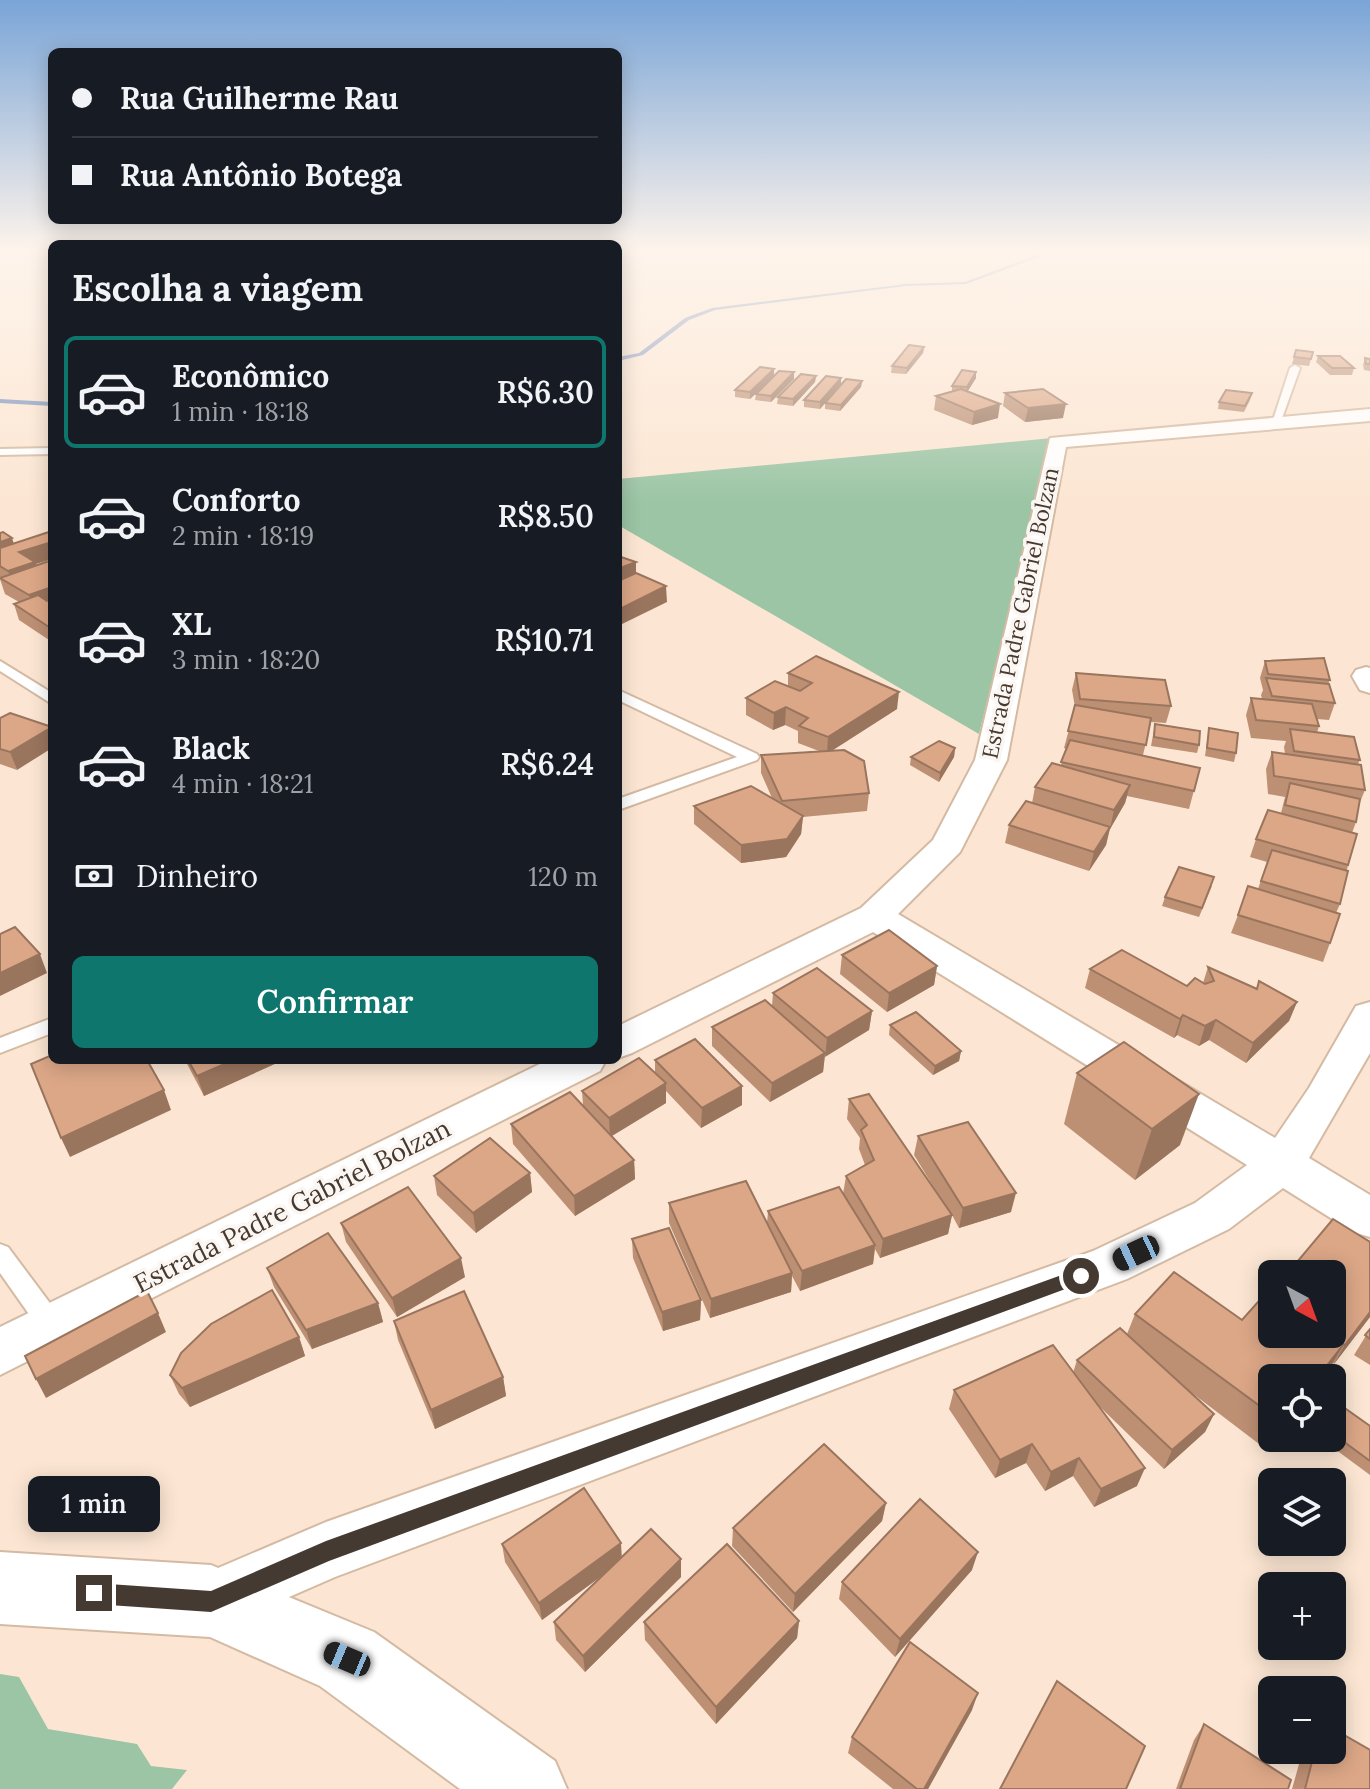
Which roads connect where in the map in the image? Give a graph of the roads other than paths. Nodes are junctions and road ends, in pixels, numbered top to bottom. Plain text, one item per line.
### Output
1 (1295, 368) edge
2 (1370, 415) edge
3 (1276, 421) junction
4 (48, 451) edge
5 (0, 452) edge
6 (0, 665) edge
7 (622, 696) edge
8 (48, 697) edge
9 (622, 804) edge
10 (874, 916) junction
11 (1370, 1016) edge
12 (48, 1027) edge
13 (622, 1041) edge
14 (0, 1046) edge
15 (577, 1064) edge
16 (1281, 1165) junction
17 (1370, 1218) edge
18 (0, 1254) edge
19 (52, 1326) junction
20 (0, 1352) edge
21 (0, 1587) edge
22 (211, 1601) junction
23 (527, 1789) edge

1 - 3 lane
2 - 3 street, Estrada Padre Gabriel Bolzan
3 - 10 street, Estrada Padre Gabriel Bolzan
4 - 5 lane
6 - 8 lane
7 - 9 lane
10 - 13 street, Estrada Padre Gabriel Bolzan
10 - 16 street
11 - 16 street
12 - 14 lane
15 - 19 street, Estrada Padre Gabriel Bolzan
16 - 17 street
16 - 22 street
18 - 19 lane
19 - 20 street, Estrada Padre Gabriel Bolzan
21 - 22 street
22 - 23 street

